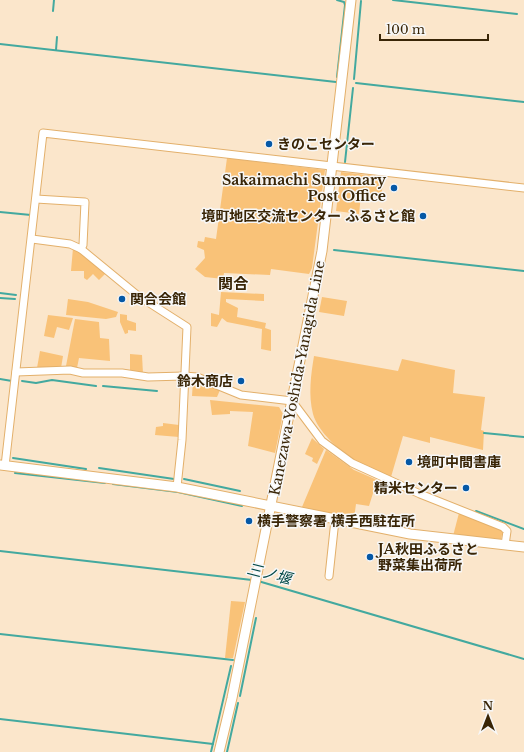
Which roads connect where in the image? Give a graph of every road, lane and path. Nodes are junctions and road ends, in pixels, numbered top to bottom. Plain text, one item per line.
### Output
1 (351, 0) edge
2 (333, 166) junction
3 (524, 188) edge
4 (36, 199) junction
5 (32, 239) junction
6 (81, 248) junction
7 (16, 372) junction
8 (184, 376) junction
9 (292, 401) junction
10 (2, 465) edge
11 (177, 487) junction
12 (271, 505) junction
13 (335, 520) junction
14 (505, 545) junction
15 (524, 547) edge
16 (329, 576) dead end
17 (219, 752) edge

1 - 2 main road, Kanezawa-Yoshida-Yanagida Line
2 - 3 street
2 - 4 street
2 - 9 main road, Kanezawa-Yoshida-Yanagida Line
4 - 5 street
4 - 6 street
5 - 6 street
5 - 7 street
6 - 8 street
7 - 8 street
7 - 10 street
8 - 9 street
8 - 11 street
9 - 12 main road, Kanezawa-Yoshida-Yanagida Line
9 - 14 street
10 - 11 main road
11 - 12 main road
12 - 13 main road
12 - 17 main road, Kanezawa-Yoshida-Yanagida Line
13 - 14 main road
13 - 16 street
14 - 15 main road

